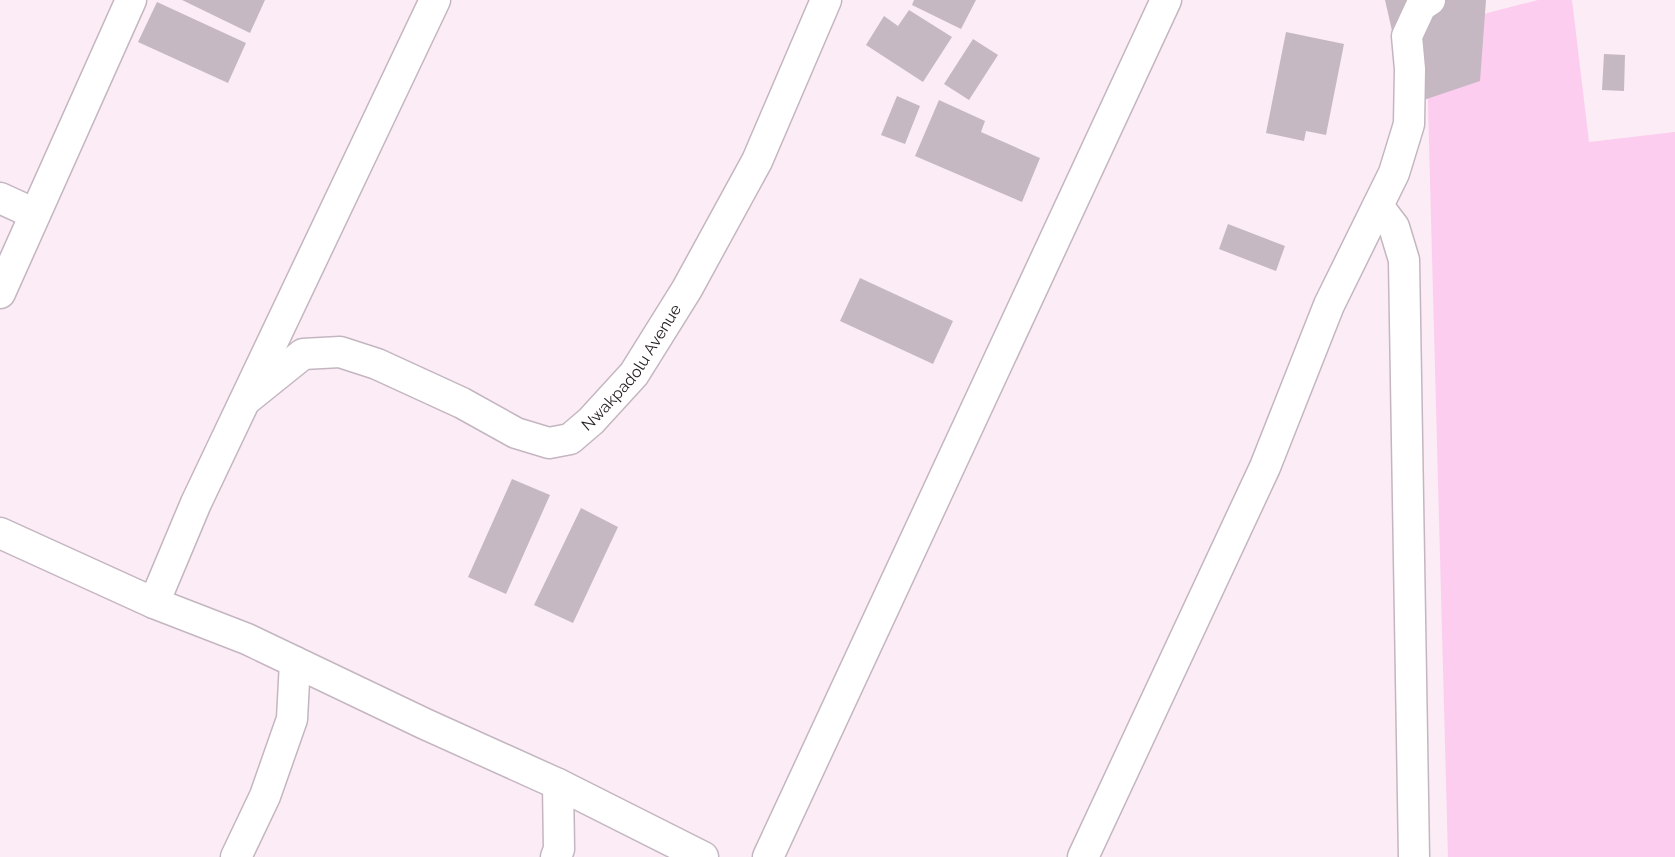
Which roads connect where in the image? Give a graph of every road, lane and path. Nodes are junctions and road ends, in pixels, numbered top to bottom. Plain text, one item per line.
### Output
1 (131, 0) edge
2 (435, 0) edge
3 (826, 0) edge
4 (1166, 0) edge
5 (1418, 7) edge
6 (0, 198) edge
7 (1377, 206) junction
8 (35, 214) junction
9 (0, 292) edge
10 (247, 399) junction
11 (0, 533) edge
12 (154, 603) junction
13 (296, 662) junction
14 (558, 784) junction
15 (236, 857) edge
16 (556, 857) edge
17 (703, 857) edge
18 (768, 857) edge
19 (1083, 857) edge
20 (1414, 857) edge

1 - 8 street
2 - 10 street
3 - 10 street, Nwakpadolu Avenue
4 - 18 street
5 - 7 street
6 - 8 street
7 - 19 street
7 - 20 street
8 - 9 street
10 - 12 street
11 - 12 street
12 - 13 street
13 - 14 street
13 - 15 street
14 - 16 street
14 - 17 street

